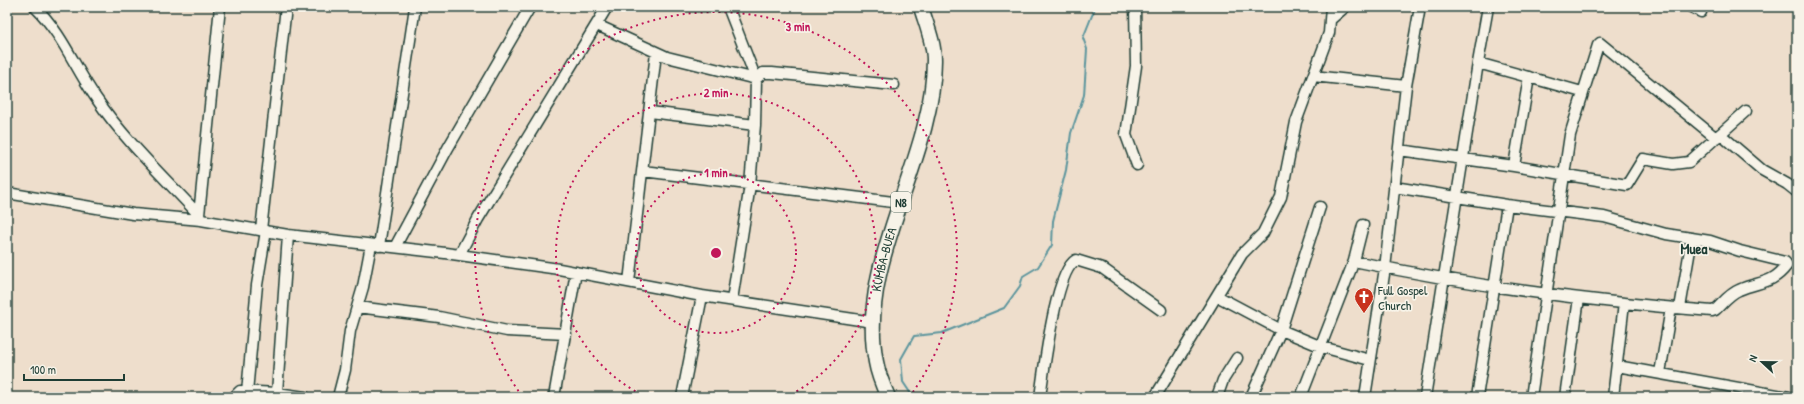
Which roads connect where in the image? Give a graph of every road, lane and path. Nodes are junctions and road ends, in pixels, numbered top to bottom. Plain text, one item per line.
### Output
1 (35, 7) edge
2 (220, 7) edge
3 (286, 7) edge
4 (416, 7) edge
5 (530, 7) edge
6 (607, 7) edge
7 (728, 7) edge
8 (921, 7) edge
9 (1135, 7) edge
10 (1331, 7) edge
11 (1345, 7) edge
12 (1420, 7) edge
13 (1488, 7) edge
14 (1691, 7) edge
15 (1701, 12) dead end
16 (1330, 19) junction
17 (597, 25) junction
18 (656, 53) junction
19 (1478, 62) junction
20 (1313, 76) junction
21 (1529, 77) junction
22 (756, 79) junction
23 (894, 85) dead end
24 (1406, 86) junction
25 (1582, 92) junction
26 (1746, 111) dead end
27 (650, 112) junction
28 (755, 125) junction
29 (1718, 136) junction
30 (1399, 150) junction
31 (1463, 160) junction
32 (1137, 165) dead end
33 (1514, 166) junction
34 (643, 171) junction
35 (1564, 174) junction
36 (750, 185) junction
37 (1394, 187) junction
38 (1797, 192) edge
39 (7, 193) edge
40 (1457, 197) junction
41 (901, 203) junction
42 (1507, 205) junction
43 (1320, 207) dead end
44 (1558, 212) junction
45 (200, 217) junction
46 (1363, 225) dead end
47 (263, 231) junction
48 (288, 235) junction
49 (1692, 238) junction
50 (375, 245) junction
51 (395, 248) junction
52 (459, 255) junction
53 (1354, 261) junction
54 (1385, 268) junction
55 (576, 272) junction
56 (1444, 279) junction
57 (629, 282) junction
58 (1496, 286) junction
59 (1547, 294) junction
60 (702, 296) junction
61 (1217, 296) junction
62 (1579, 298) junction
63 (732, 300) junction
64 (1624, 303) junction
65 (357, 307) junction
66 (1675, 308) junction
67 (1161, 310) dead end
68 (873, 322) junction
69 (1280, 330) junction
70 (566, 334) junction
71 (1322, 347) junction
72 (1237, 358) dead end
73 (1370, 360) junction
74 (1617, 366) junction
75 (1660, 373) junction
76 (247, 392) junction
77 (277, 393) junction
78 (234, 397) edge
79 (305, 397) edge
80 (338, 397) edge
81 (554, 397) edge
82 (682, 397) edge
83 (888, 397) edge
84 (1040, 397) edge
85 (1155, 397) edge
86 (1217, 397) edge
87 (1251, 397) edge
88 (1302, 397) edge
89 (1364, 397) edge
90 (1425, 397) edge
91 (1477, 397) edge
92 (1531, 397) edge
93 (1565, 397) edge
94 (1613, 397) edge
95 (1789, 397) edge

1 - 45 street
2 - 45 street
3 - 47 street
4 - 50 street
5 - 51 street
6 - 17 street
7 - 22 street
8 - 41 highway, KUMBA-BUEA / N8
9 - 32 street
10 - 16 street
11 - 16 street
12 - 24 street
13 - 19 street
14 - 15 street
16 - 20 street
17 - 18 street
17 - 52 street
18 - 22 street
18 - 27 street
19 - 21 street
19 - 31 street
20 - 24 street
20 - 61 street
21 - 25 street
21 - 33 street
22 - 23 street
22 - 28 street
24 - 30 street
25 - 29 street
25 - 35 street
26 - 29 street
27 - 28 street
27 - 34 street
28 - 36 street
29 - 35 street
29 - 38 street
30 - 31 street
30 - 37 street
31 - 33 street
31 - 40 street
33 - 35 street
34 - 36 street
34 - 57 street
35 - 44 street
36 - 41 street
36 - 63 street
37 - 40 street
37 - 54 street
39 - 45 street
40 - 42 street
40 - 56 street
41 - 68 highway, KUMBA-BUEA / N8
42 - 44 street
42 - 58 street
43 - 69 street
44 - 49 street
44 - 59 street
45 - 47 street
46 - 53 street
47 - 48 street
47 - 76 street
48 - 50 street
48 - 77 street
49 - 66 street
49 - 66 street
50 - 51 street
50 - 65 street
51 - 52 street
52 - 55 street
53 - 54 street
53 - 71 street
54 - 56 street
54 - 73 street
55 - 57 street
55 - 70 street
56 - 58 street
56 - 90 street
57 - 60 street
58 - 59 street
58 - 91 street
59 - 62 street
59 - 92 street
60 - 63 street
60 - 82 street
61 - 69 street
61 - 85 street
62 - 64 street
62 - 93 street
63 - 68 street
64 - 66 street
64 - 74 street
65 - 70 street
65 - 80 street
66 - 75 street
67 - 84 street
68 - 83 highway, KUMBA-BUEA / N8
69 - 71 street
69 - 87 street
70 - 81 street
71 - 73 street
71 - 88 street
72 - 86 street
73 - 89 street
74 - 75 street
74 - 94 street
75 - 95 street
76 - 77 street
76 - 78 street
77 - 79 street

